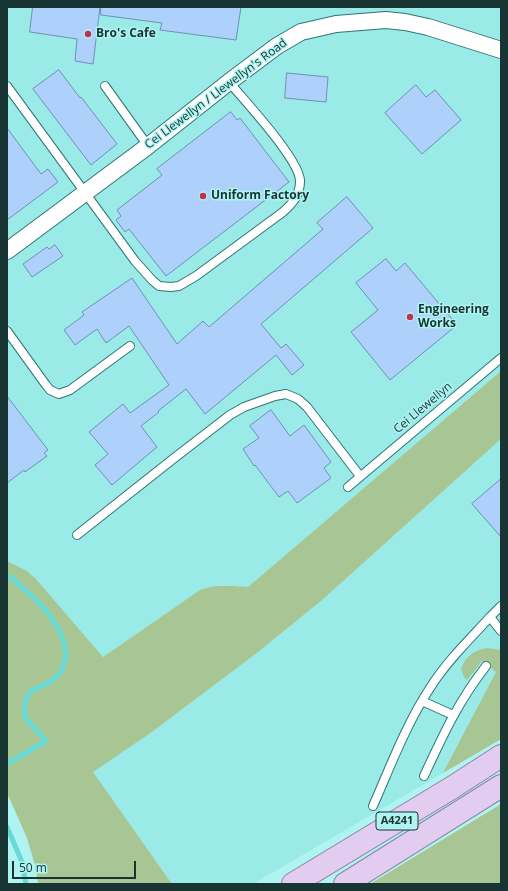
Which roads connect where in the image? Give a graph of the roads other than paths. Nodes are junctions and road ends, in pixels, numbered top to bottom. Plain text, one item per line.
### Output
1 (501, 50) edge
2 (229, 82) junction
3 (7, 86) edge
4 (105, 86) dead end
5 (148, 146) junction
6 (85, 193) junction
7 (7, 251) edge
8 (7, 331) edge
9 (130, 346) dead end
10 (501, 358) edge
11 (360, 476) junction
12 (348, 487) dead end
13 (77, 535) dead end
14 (501, 606) edge
15 (490, 617) junction
16 (501, 631) edge
17 (486, 666) dead end
18 (422, 701) junction
19 (453, 715) junction
20 (501, 756) edge
21 (424, 776) dead end
22 (501, 786) edge
23 (373, 806) dead end
24 (293, 884) edge
25 (344, 884) edge

1 - 2 street, Cei Llewellyn / Llewellyn's Road
2 - 5 street, Cei Llewellyn / Llewellyn's Road
2 - 6 lane
3 - 6 lane
4 - 5 lane
5 - 6 street, Cei Llewellyn / Llewellyn's Road
6 - 7 street, Cei Llewellyn / Llewellyn's Road
8 - 9 lane
10 - 11 lane, Cei Llewellyn
11 - 12 lane, Cei Llewellyn
11 - 13 lane
14 - 15 lane
15 - 16 lane
15 - 18 lane
17 - 19 lane
18 - 19 lane
18 - 23 lane
19 - 21 lane
20 - 24 main road, A4241
22 - 25 main road, A4241

